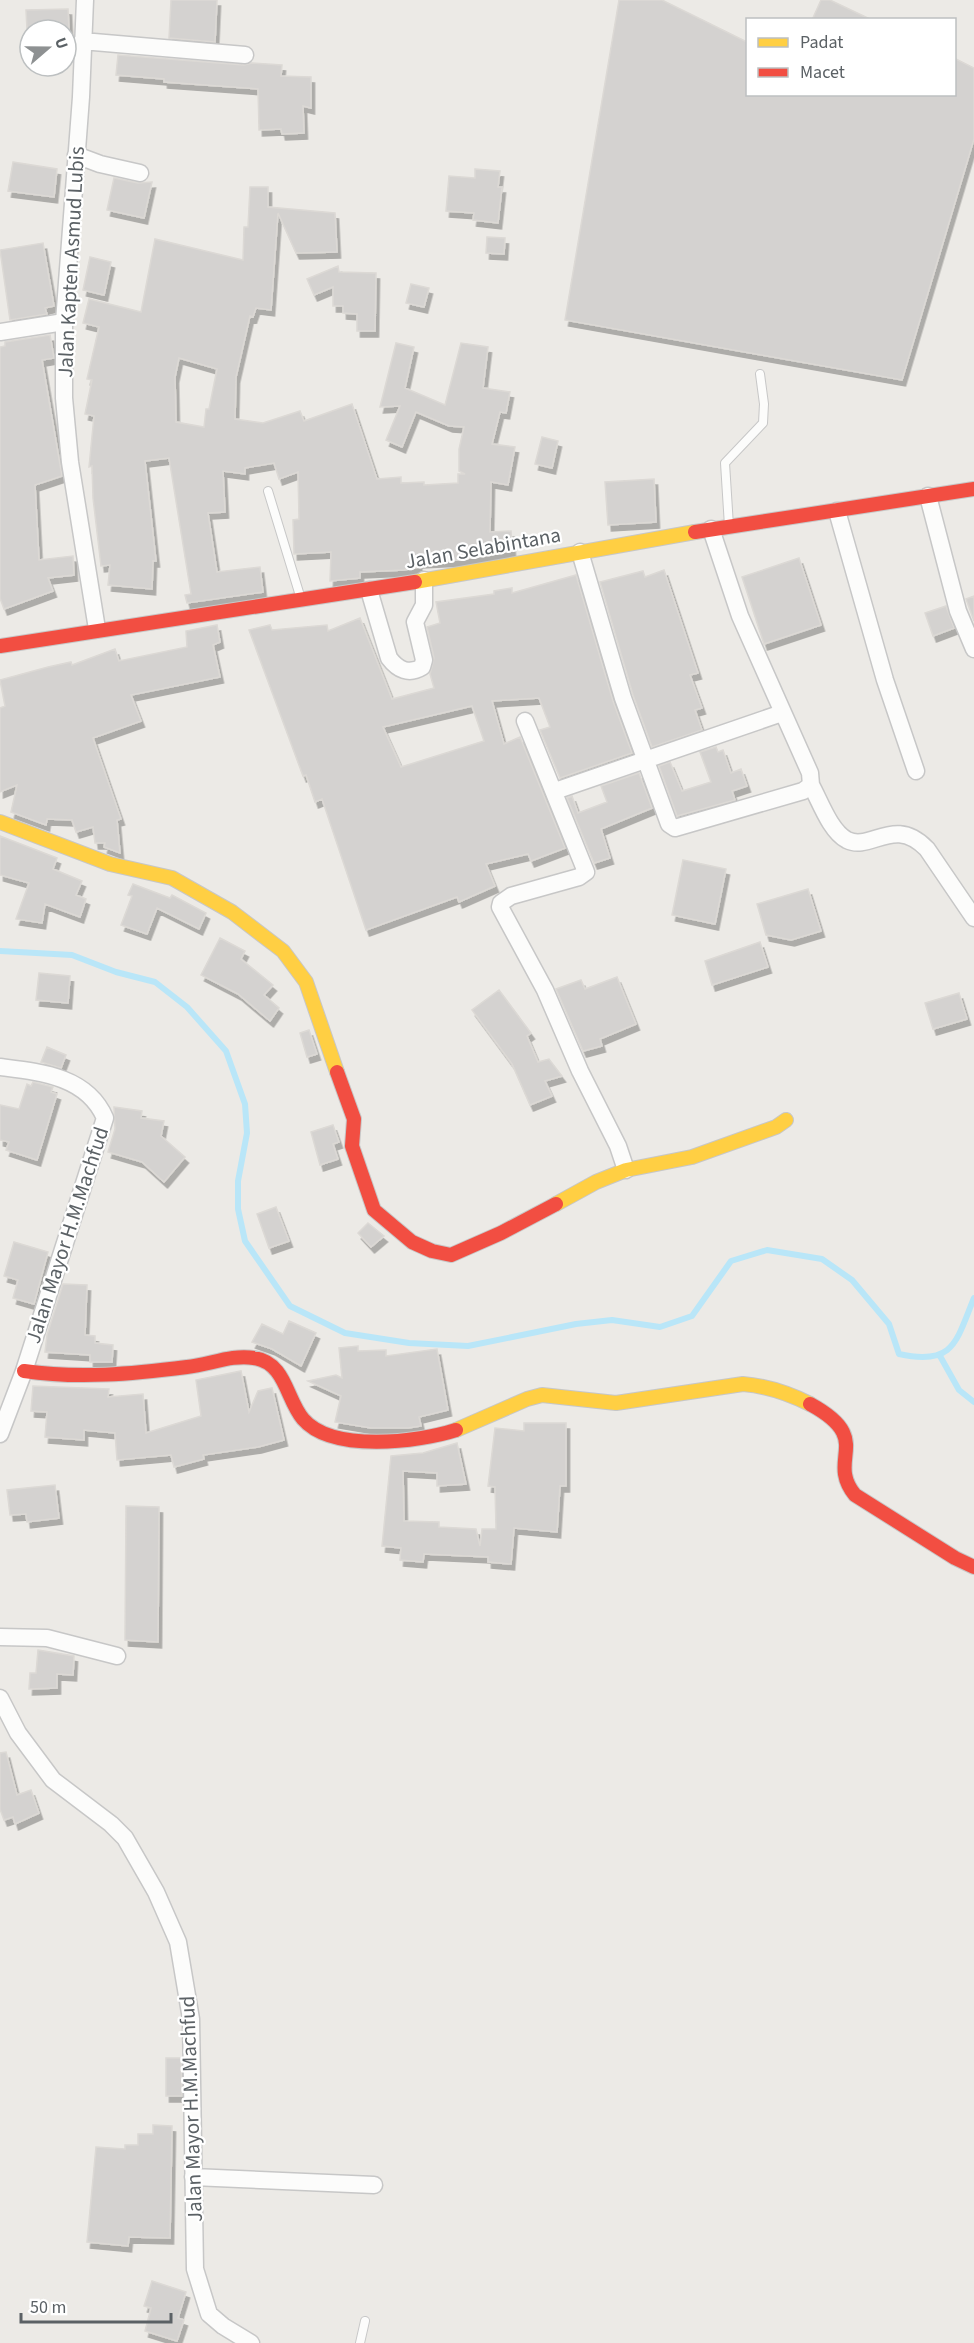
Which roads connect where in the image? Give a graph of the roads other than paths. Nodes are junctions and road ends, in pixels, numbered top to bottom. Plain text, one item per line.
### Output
1 (85, 0) edge
2 (82, 41) junction
3 (245, 55) dead end
4 (76, 155) junction
5 (140, 173) dead end
6 (64, 322) junction
7 (0, 332) edge
8 (760, 374) dead end
9 (974, 489) edge
10 (268, 490) dead end
11 (928, 496) junction
12 (837, 511) junction
13 (729, 526) junction
14 (711, 529) junction
15 (580, 552) junction
16 (424, 580) junction
17 (369, 590) junction
18 (302, 600) junction
19 (97, 629) junction
20 (0, 646) edge
21 (974, 649) edge
22 (782, 713) junction
23 (525, 721) dead end
24 (645, 761) junction
25 (916, 771) dead end
26 (811, 785) junction
27 (555, 791) junction
28 (0, 822) edge
29 (974, 918) edge
30 (0, 1067) edge
31 (786, 1120) dead end
32 (626, 1170) junction
33 (24, 1371) junction
34 (0, 1434) edge
35 (974, 1566) edge
36 (0, 1637) edge
37 (117, 1656) dead end
38 (0, 1698) edge
39 (193, 2176) junction
40 (374, 2185) dead end
41 (365, 2321) dead end
42 (251, 2343) edge
43 (360, 2343) edge

1 - 2 street, Jalan Kapten Asmud Lubis
2 - 3 street
2 - 4 street, Jalan Kapten Asmud Lubis
4 - 5 street
4 - 6 street, Jalan Kapten Asmud Lubis
6 - 7 street
6 - 19 street, Jalan Kapten Asmud Lubis
8 - 13 lane
9 - 11 street, Jalan Selabintana
10 - 18 lane
11 - 12 street, Jalan Selabintana
11 - 21 street
12 - 13 street, Jalan Selabintana
12 - 25 street
13 - 14 street, Jalan Selabintana
14 - 15 street, Jalan Selabintana
14 - 22 street
15 - 16 street, Jalan Selabintana
15 - 24 street
16 - 17 street, Jalan Selabintana
16 - 17 street
17 - 18 street, Jalan Selabintana
18 - 19 street, Jalan Selabintana
19 - 20 street, Jalan Selabintana
22 - 24 street
22 - 26 street
23 - 27 street
24 - 26 street
24 - 27 street
26 - 29 street
27 - 32 street
28 - 32 street
30 - 33 street, Jalan Mayor H.M.Machfud
31 - 32 street
33 - 34 street, Jalan Mayor H.M.Machfud
33 - 35 street
36 - 37 street
38 - 39 street, Jalan Mayor H.M.Machfud
39 - 40 street
39 - 42 street, Jalan Mayor H.M.Machfud
41 - 43 lane

